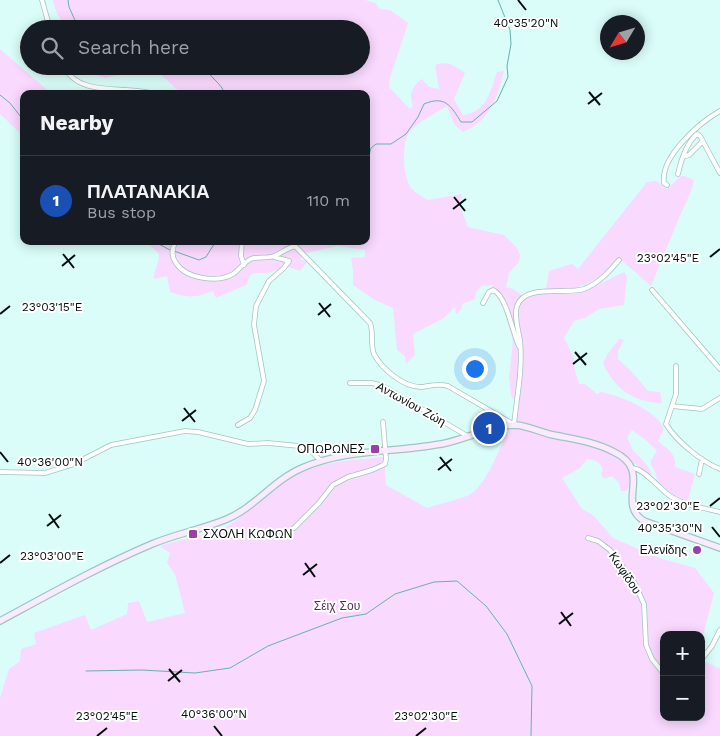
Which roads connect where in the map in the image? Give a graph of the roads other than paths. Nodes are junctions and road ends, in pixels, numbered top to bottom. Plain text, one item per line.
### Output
1 (42, 0) edge
2 (48, 20) edge
3 (69, 75) edge
4 (140, 90) edge
5 (720, 111) edge
6 (702, 142) junction
7 (683, 157) junction
8 (720, 173) edge
9 (678, 174) dead end
10 (667, 185) dead end
11 (174, 245) edge
12 (242, 245) edge
13 (273, 256) junction
14 (619, 260) dead end
15 (244, 265) junction
16 (652, 290) dead end
17 (483, 303) dead end
18 (521, 351) junction
19 (676, 366) dead end
20 (720, 369) edge
21 (350, 382) dead end
22 (720, 398) edge
23 (672, 406) junction
24 (383, 422) dead end
25 (238, 425) dead end
26 (515, 425) junction
27 (468, 437) junction
28 (385, 451) junction
29 (702, 459) junction
30 (321, 460) junction
31 (632, 468) junction
32 (720, 469) edge
33 (0, 472) edge
34 (699, 474) dead end
35 (720, 512) edge
36 (294, 528) dead end
37 (588, 538) dead end
38 (720, 548) edge
39 (0, 621) edge
40 (720, 630) edge
41 (705, 655) edge
42 (660, 669) edge

1 - 2 street
3 - 4 street
5 - 10 street
6 - 7 street
6 - 7 street
6 - 8 street
7 - 9 street
11 - 15 street
12 - 15 street
13 - 15 street
13 - 25 street
13 - 26 street
14 - 18 street
16 - 20 street
17 - 18 street
18 - 26 street
19 - 23 street
21 - 27 street, Αντωνίου Ζώη
22 - 23 street
23 - 29 street
24 - 28 street
26 - 27 main road
26 - 31 main road
27 - 28 main road
28 - 30 main road
28 - 36 street
29 - 32 street
29 - 34 street
30 - 33 street
30 - 39 main road
31 - 35 street
31 - 38 main road
37 - 42 street, Κωφίδου
40 - 41 street

